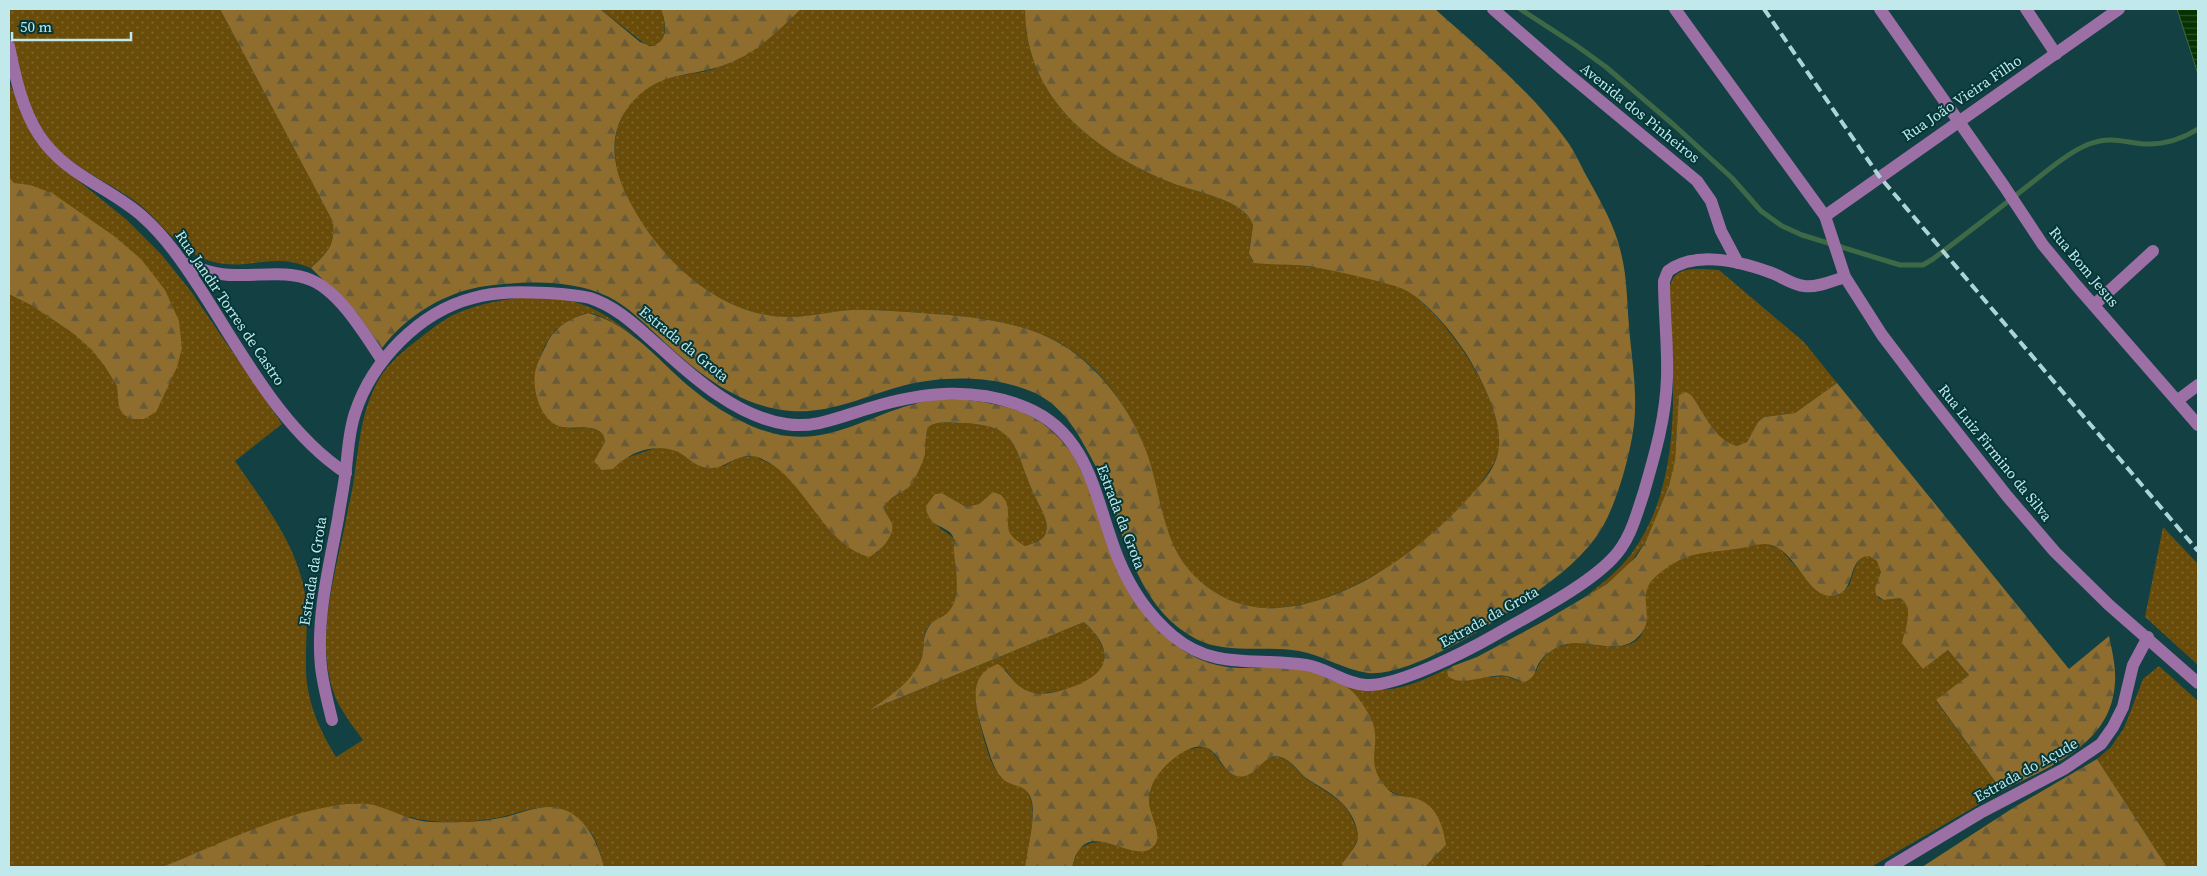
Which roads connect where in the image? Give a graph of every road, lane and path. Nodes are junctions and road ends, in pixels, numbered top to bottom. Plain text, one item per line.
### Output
1 (1493, 9) edge
2 (1675, 9) edge
3 (1880, 9) edge
4 (2026, 9) edge
5 (2119, 9) edge
6 (2101, 14) edge
7 (9, 46) edge
8 (2056, 54) junction
9 (1958, 120) junction
10 (1826, 219) junction
11 (2153, 251) dead end
12 (183, 263) junction
13 (1738, 263) junction
14 (1843, 272) junction
15 (2094, 305) junction
16 (382, 360) junction
17 (2198, 385) edge
18 (2178, 400) junction
19 (2198, 425) edge
20 (346, 473) junction
21 (2148, 637) junction
22 (2198, 683) edge
23 (332, 720) dead end
24 (1890, 867) edge

1 - 13 street, Avenida dos Pinheiros
2 - 10 street, Rua Luiz Firmino da Silva
3 - 9 street, Rua Bom Jesus
4 - 8 street
5 - 6 street, Rua João Vieira Filho
6 - 8 street, Rua João Vieira Filho
7 - 12 street, Rua Jandir Torres de Castro
8 - 9 street, Rua João Vieira Filho
9 - 10 street, Rua João Vieira Filho
9 - 15 street, Rua Bom Jesus
10 - 14 street, Rua Luiz Firmino da Silva
11 - 15 street
12 - 16 street
12 - 20 street, Rua Jandir Torres de Castro
13 - 14 street
13 - 16 street, Estrada da Grota
14 - 21 street, Rua Luiz Firmino da Silva
15 - 18 street, Rua Bom Jesus
16 - 20 street, Estrada da Grota
17 - 18 street
18 - 19 street, Rua Bom Jesus
20 - 23 street, Estrada da Grota
21 - 22 street, Rua Luiz Firmino da Silva
21 - 24 street, Estrada do Açude

